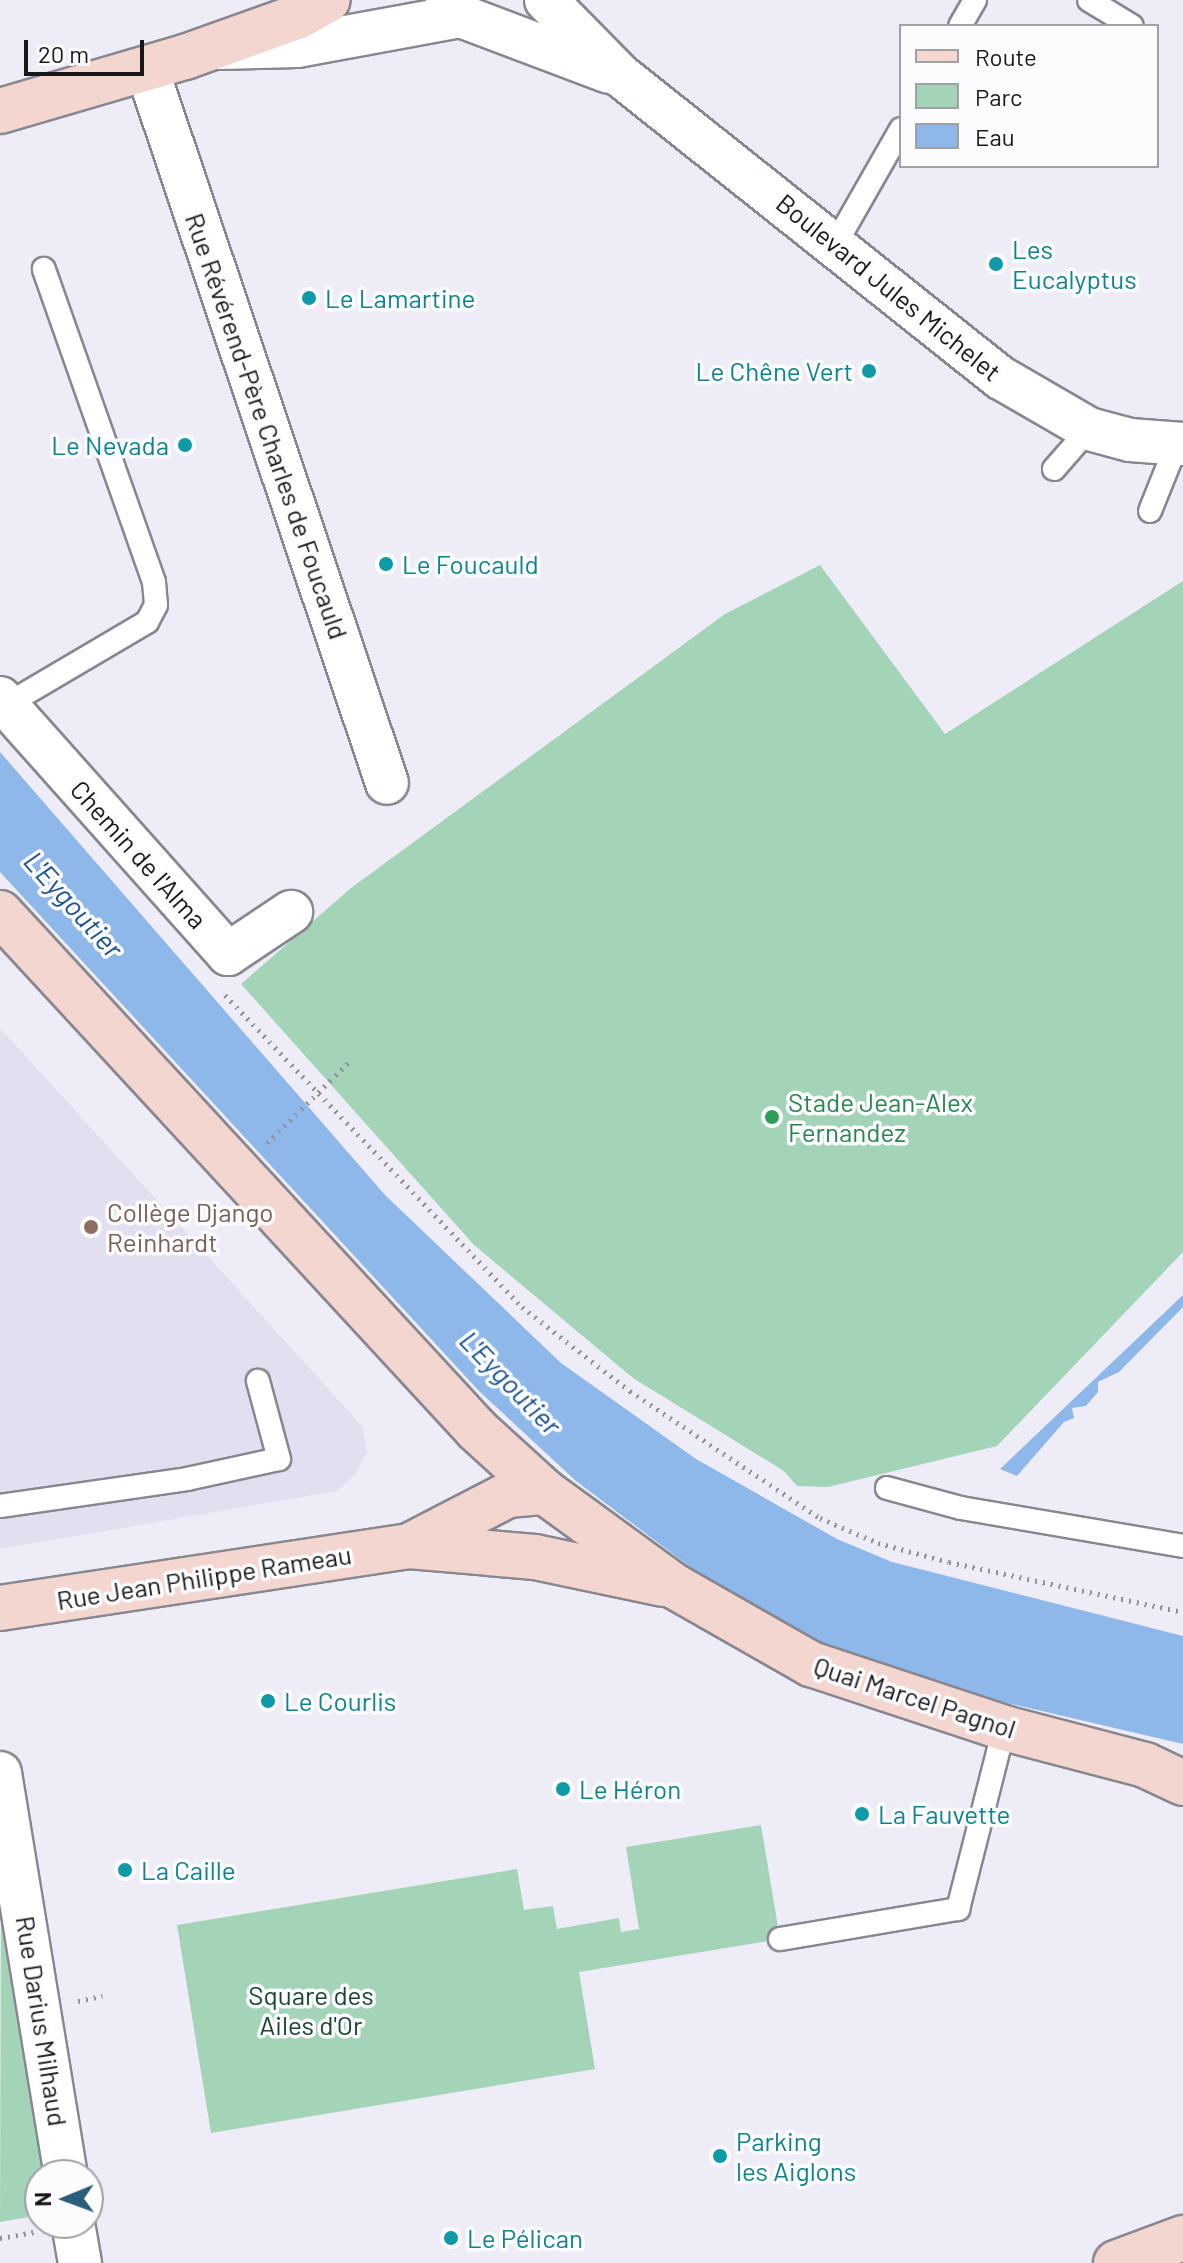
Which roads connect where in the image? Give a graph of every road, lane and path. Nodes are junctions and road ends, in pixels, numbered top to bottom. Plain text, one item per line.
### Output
1 (328, 0) edge
2 (546, 0) edge
3 (975, 0) edge
4 (1089, 0) edge
5 (454, 8) edge
6 (961, 24) edge
7 (1129, 24) edge
8 (210, 48) junction
9 (147, 69) junction
10 (621, 76) junction
11 (0, 111) edge
12 (899, 133) edge
13 (836, 243) junction
14 (44, 269) dead end
15 (1089, 429) junction
16 (1180, 444) edge
17 (1054, 469) dead end
18 (1150, 511) dead end
19 (3, 702) edge
20 (387, 783) dead end
21 (291, 912) dead end
22 (0, 913) edge
23 (218, 988) dead end
24 (349, 1062) dead end
25 (259, 1151) dead end
26 (258, 1381) dead end
27 (477, 1430) junction
28 (887, 1488) dead end
29 (545, 1492) junction
30 (0, 1506) edge
31 (460, 1516) junction
32 (409, 1546) junction
33 (1183, 1546) edge
34 (674, 1586) junction
35 (0, 1608) edge
36 (1183, 1612) edge
37 (1004, 1728) junction
38 (0, 1773) edge
39 (1183, 1783) edge
40 (780, 1939) dead end
41 (63, 2159) edge
42 (1183, 2238) edge
43 (76, 2239) edge
44 (80, 2263) edge
45 (1116, 2263) edge

1 - 8 street
2 - 10 street, Boulevard Jules Michelet
3 - 6 lane
4 - 7 lane
5 - 8 street
5 - 10 street, Boulevard Jules Michelet
8 - 9 street
9 - 11 street
9 - 20 street, Rue Révérend-Père Charles de Foucauld
10 - 13 street, Boulevard Jules Michelet
12 - 13 lane
13 - 15 street, Boulevard Jules Michelet
14 - 19 lane
15 - 16 street, Boulevard Jules Michelet
15 - 17 lane
16 - 18 lane
19 - 21 street, Chemin de l'Alma
22 - 27 street, Quai Marcel Pagnol
23 - 36 path
24 - 25 path
26 - 30 lane
27 - 29 street, Quai Marcel Pagnol
27 - 31 street
28 - 33 lane
29 - 31 street, Rue Jean Philippe Rameau
29 - 34 street, Quai Marcel Pagnol
31 - 32 street, Rue Jean Philippe Rameau
32 - 34 street, Rue Jean Philippe Rameau
32 - 35 street, Rue Jean Philippe Rameau
34 - 37 street, Quai Marcel Pagnol
37 - 39 street, Quai Marcel Pagnol
37 - 40 lane
38 - 41 street, Rue Darius Milhaud
42 - 45 street
43 - 44 street

